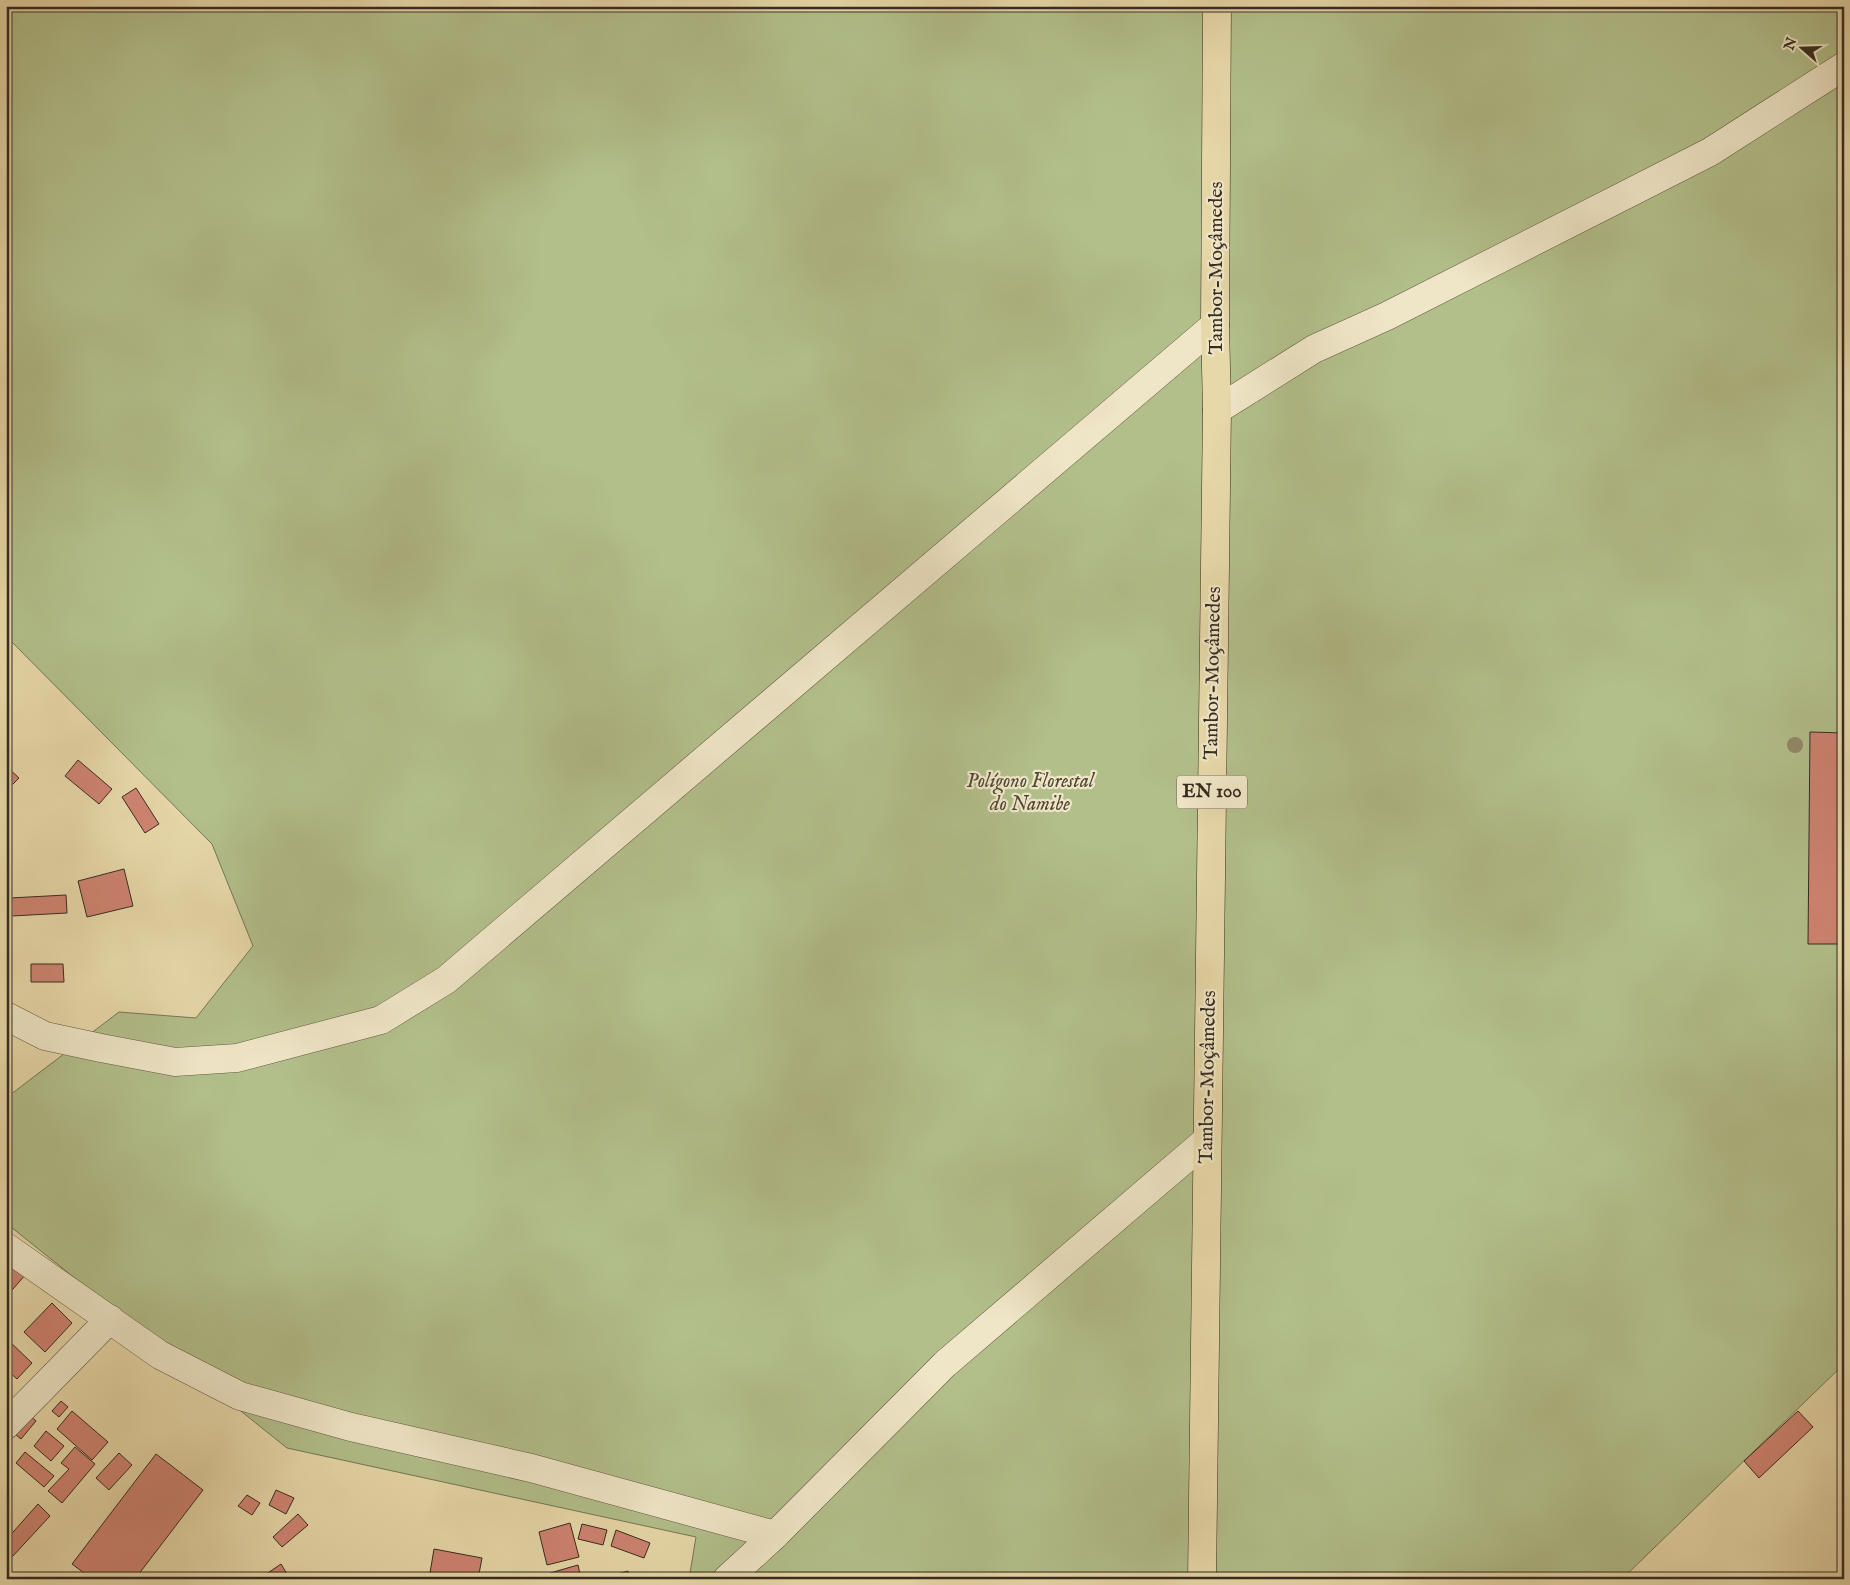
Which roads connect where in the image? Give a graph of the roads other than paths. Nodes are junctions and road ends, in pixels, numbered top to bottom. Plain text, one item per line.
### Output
1 (1217, 6) edge
2 (1844, 66) edge
3 (1215, 325) junction
4 (1217, 410) junction
5 (6, 1016) edge
6 (1207, 1140) junction
7 (6, 1247) edge
8 (110, 1319) junction
9 (6, 1425) edge
10 (775, 1535) junction
11 (727, 1579) edge
12 (1202, 1579) edge

1 - 3 main road, Tambor-Moçâmedes / EN 100
2 - 4 street
3 - 4 main road, Tambor-Moçâmedes / EN 100
3 - 5 street
4 - 6 main road, Tambor-Moçâmedes / EN 100
6 - 10 street
6 - 12 main road, Tambor-Moçâmedes / EN 100
7 - 8 street
8 - 9 street
8 - 10 street
10 - 11 street

